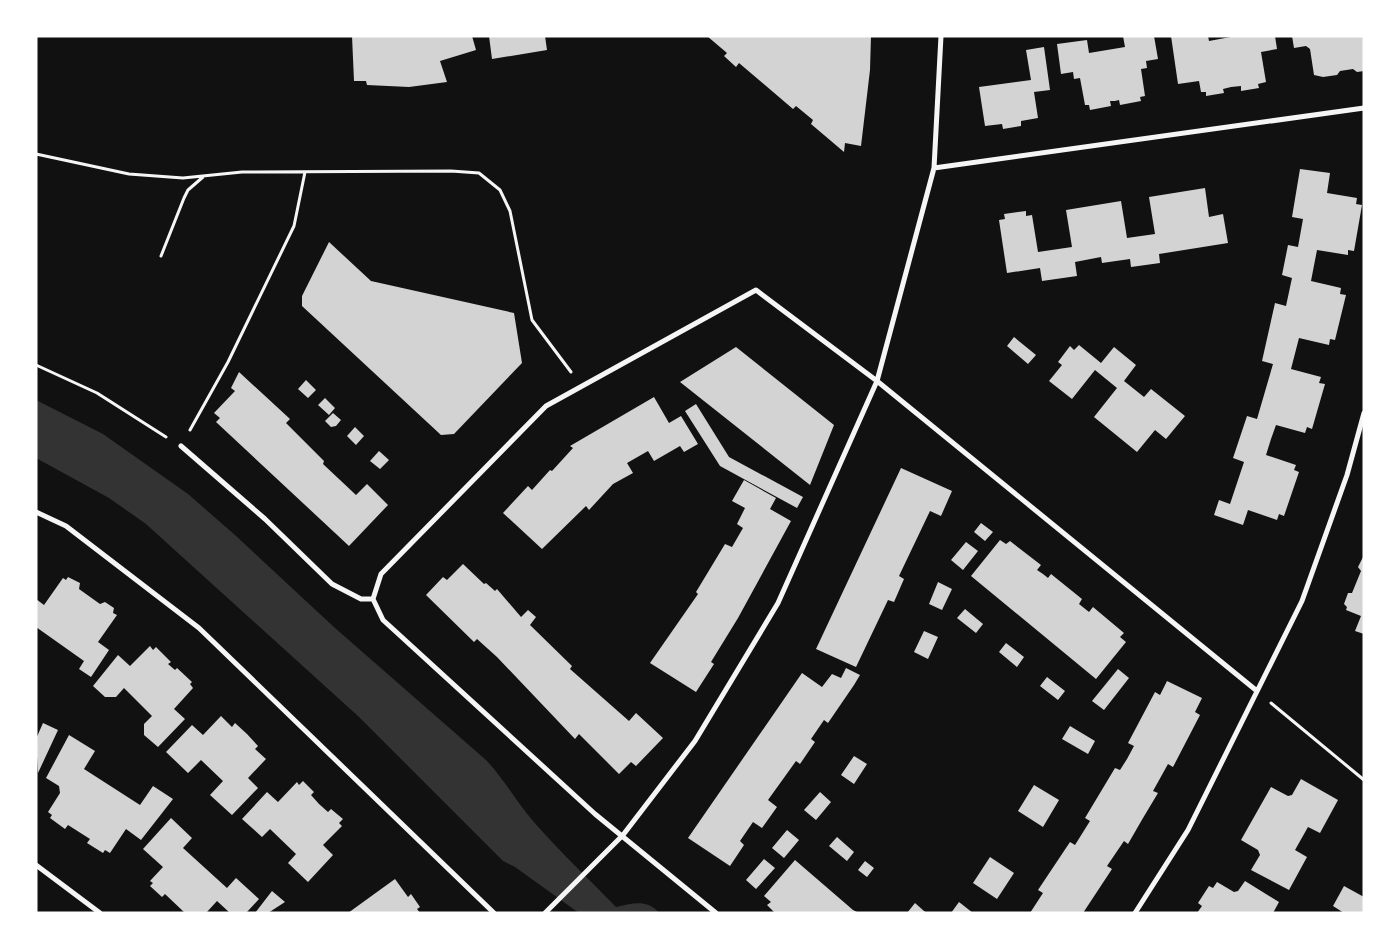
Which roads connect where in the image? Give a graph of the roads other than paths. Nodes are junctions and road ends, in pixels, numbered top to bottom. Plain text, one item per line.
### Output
1 (941, 36) edge
2 (1364, 108) edge
3 (934, 168) junction
4 (877, 381) junction
5 (1364, 413) edge
6 (181, 446) road end
7 (36, 512) edge
8 (373, 599) junction
9 (1257, 691) junction
10 (623, 835) junction
11 (36, 866) edge
12 (492, 912) edge
13 (546, 912) edge
14 (100, 913) edge
15 (716, 913) edge
16 (1135, 913) edge

1 - 3 street
2 - 3 street
3 - 4 street
4 - 8 street
4 - 9 street
4 - 10 street
5 - 9 street
6 - 8 street
7 - 12 street
8 - 10 street
9 - 16 street
10 - 13 street
10 - 15 street
11 - 14 street

